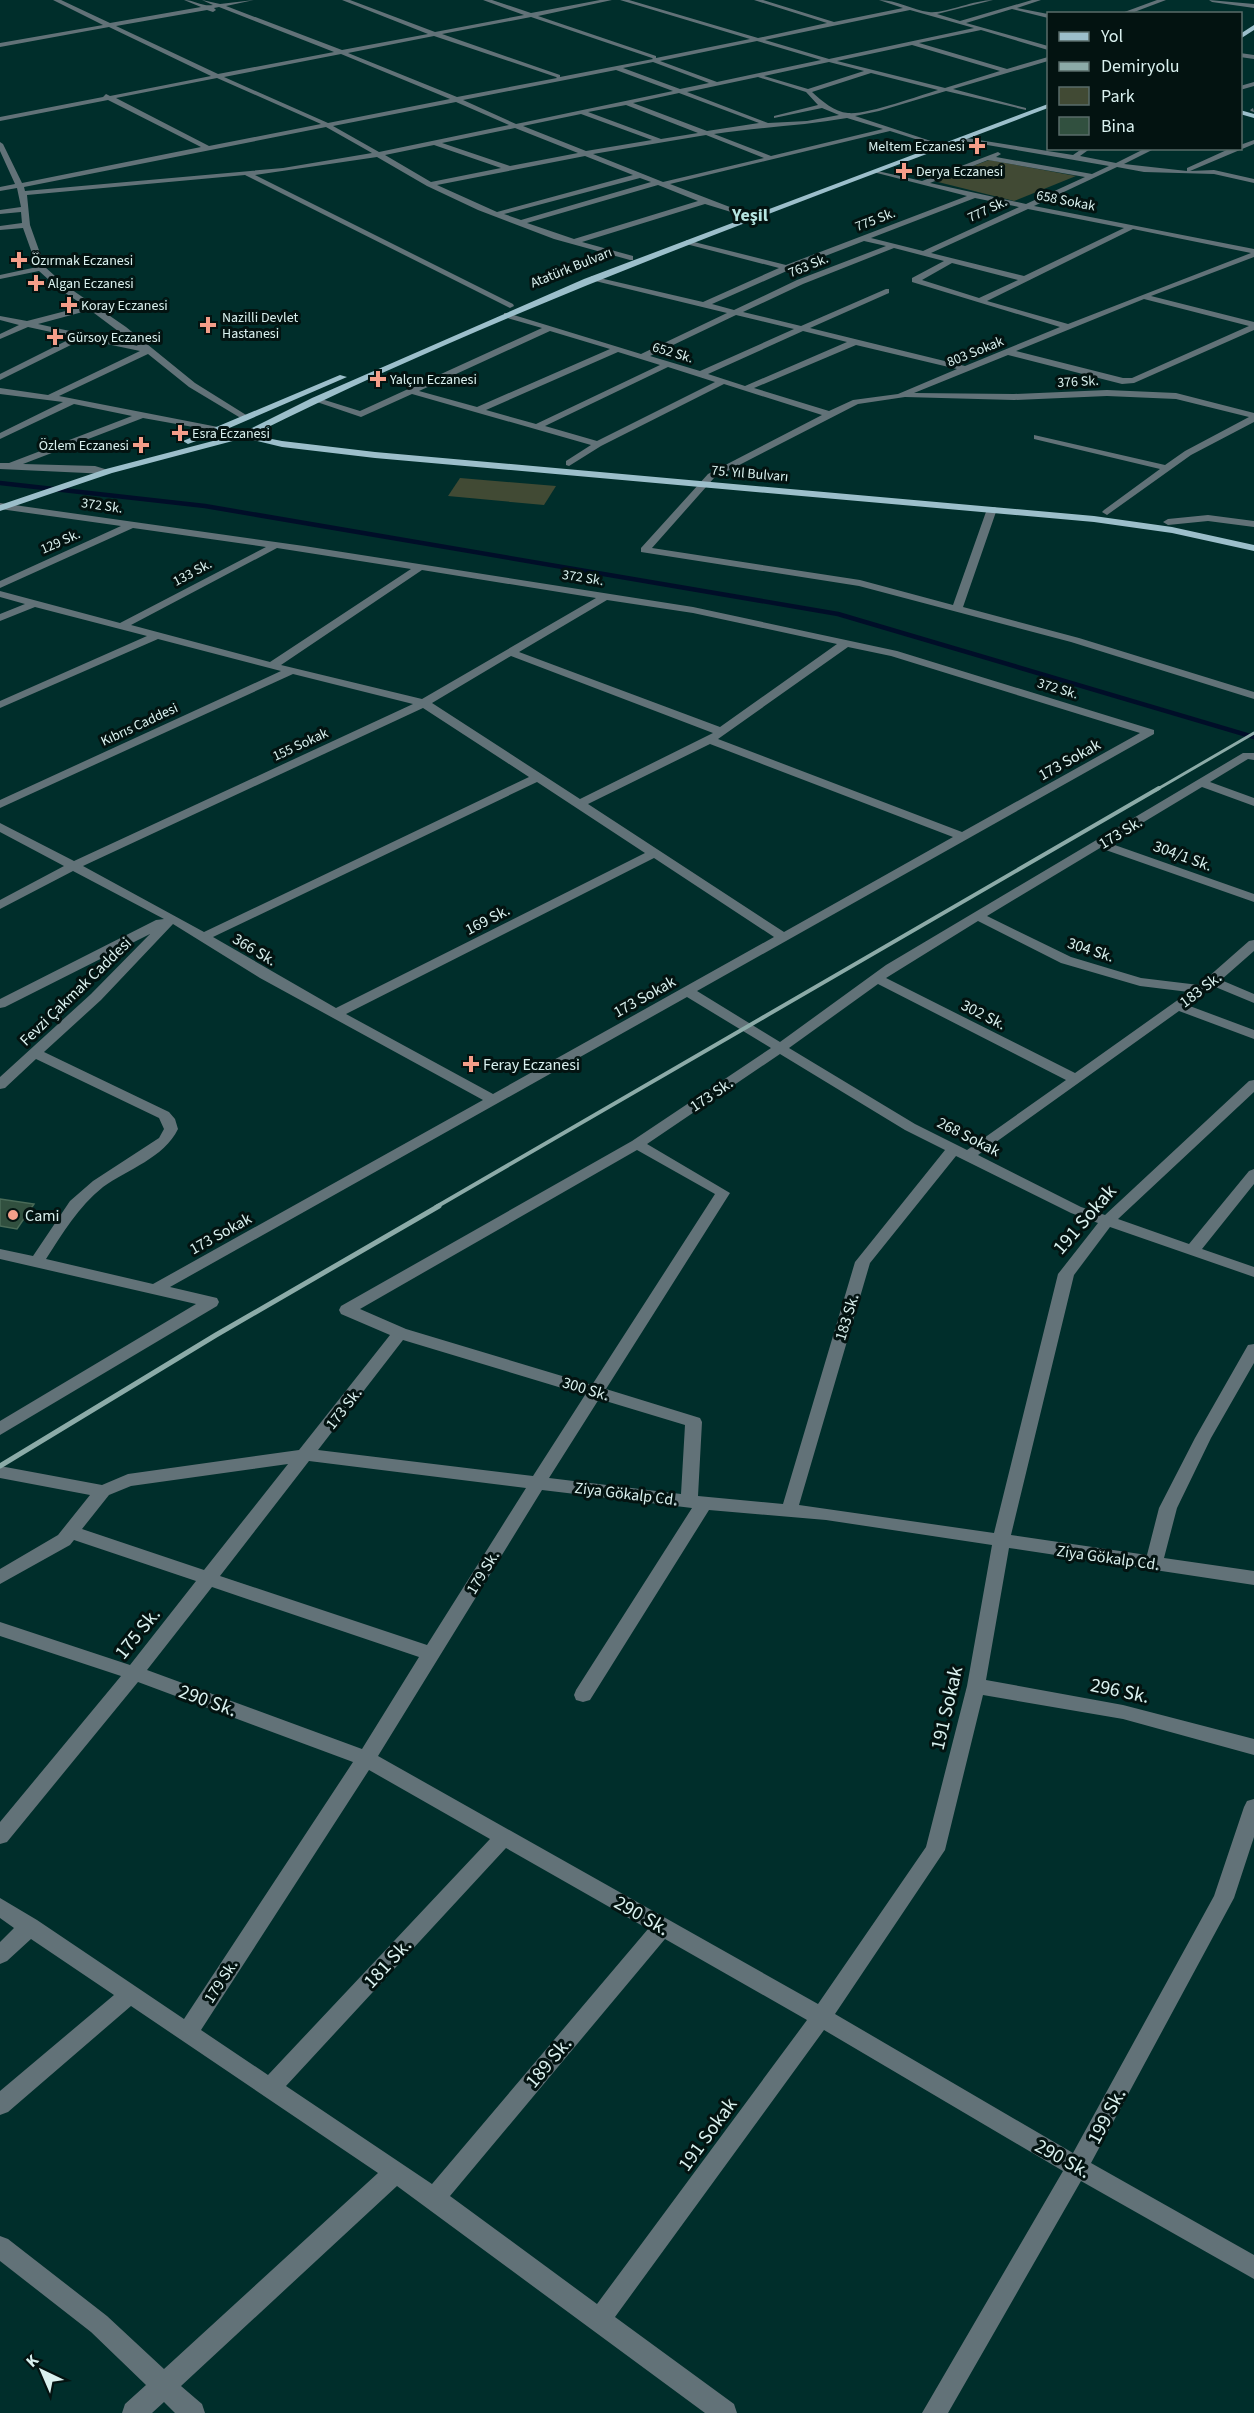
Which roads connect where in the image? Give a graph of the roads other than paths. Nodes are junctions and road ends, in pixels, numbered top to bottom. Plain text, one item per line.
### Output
1 (56, 0) edge
2 (187, 0) edge
3 (205, 0) edge
4 (250, 0) edge
5 (345, 0) edge
6 (486, 0) edge
7 (577, 0) edge
8 (609, 0) edge
9 (623, 0) edge
10 (757, 0) edge
11 (882, 0) edge
12 (990, 0) edge
13 (1038, 0) edge
14 (1163, 0) edge
15 (1212, 0) edge
16 (1230, 1) edge
17 (935, 2) dead end
18 (1002, 2) dead end
19 (901, 5) junction
20 (219, 6) junction
21 (1254, 6) edge
22 (1016, 7) junction
23 (206, 8) junction
24 (911, 8) junction
25 (946, 10) junction
26 (1133, 10) junction
27 (518, 11) junction
28 (1128, 12) edge
29 (1142, 12) edge
30 (931, 13) junction
31 (532, 16) junction
32 (1047, 16) edge
33 (826, 21) junction
34 (962, 22) junction
35 (835, 24) junction
36 (109, 26) junction
37 (1254, 27) edge
38 (984, 28) junction
39 (420, 29) junction
40 (434, 33) junction
41 (388, 35) dead end
42 (748, 38) junction
43 (1242, 38) edge
44 (759, 40) junction
45 (346, 43) dead end
46 (911, 43) junction
47 (0, 45) edge
48 (1047, 48) edge
49 (325, 50) junction
50 (339, 51) junction
51 (654, 59) junction
52 (1047, 59) edge
53 (828, 60) junction
54 (617, 68) junction
55 (208, 70) junction
56 (219, 71) junction
57 (869, 71) junction
58 (1006, 71) junction
59 (558, 76) junction
60 (758, 77) junction
61 (719, 85) junction
62 (947, 90) junction
63 (808, 91) junction
64 (98, 92) junction
65 (683, 92) junction
66 (108, 97) junction
67 (453, 99) junction
68 (627, 103) junction
69 (1045, 104) edge
70 (823, 106) junction
71 (475, 108) junction
72 (1024, 109) junction
73 (464, 110) dead end
74 (0, 111) edge
75 (581, 112) junction
76 (845, 116) junction
77 (1002, 117) junction
78 (0, 119) edge
79 (1012, 119) junction
80 (759, 121) junction
81 (322, 122) junction
82 (383, 123) dead end
83 (768, 124) junction
84 (514, 125) junction
85 (892, 129) junction
86 (337, 130) junction
87 (705, 134) junction
88 (960, 139) junction
89 (662, 141) junction
90 (435, 142) junction
91 (934, 143) junction
92 (0, 144) edge
93 (203, 146) junction
94 (1013, 148) junction
95 (1085, 150) edge
96 (1149, 150) edge
97 (1234, 150) edge
98 (588, 153) junction
99 (380, 154) junction
100 (768, 157) junction
101 (1074, 157) junction
102 (988, 158) junction
103 (1117, 165) junction
104 (509, 168) junction
105 (875, 171) junction
106 (1180, 173) junction
107 (248, 174) junction
108 (641, 174) junction
109 (1092, 176) junction
110 (1254, 181) edge
111 (661, 183) junction
112 (922, 183) junction
113 (430, 184) junction
114 (0, 185) edge
115 (20, 187) junction
116 (0, 189) edge
117 (974, 196) junction
118 (706, 201) junction
119 (1025, 206) junction
120 (25, 209) junction
121 (0, 212) edge
122 (497, 214) junction
123 (744, 214) junction
124 (520, 223) junction
125 (27, 225) junction
126 (1132, 227) junction
127 (0, 228) edge
128 (863, 238) junction
129 (573, 242) junction
130 (689, 242) junction
131 (1254, 245) edge
132 (893, 246) junction
133 (1245, 249) junction
134 (1254, 252) edge
135 (924, 254) junction
136 (630, 258) junction
137 (951, 261) junction
138 (41, 268) junction
139 (786, 268) junction
140 (0, 278) edge
141 (594, 278) junction
142 (1025, 279) junction
143 (886, 291) dead end
144 (1143, 296) junction
145 (980, 301) junction
146 (704, 305) junction
147 (91, 307) junction
148 (508, 311) junction
149 (736, 314) junction
150 (0, 318) edge
151 (27, 324) junction
152 (1254, 326) edge
153 (1069, 327) junction
154 (550, 328) junction
155 (803, 329) junction
156 (82, 336) junction
157 (0, 337) edge
158 (858, 341) junction
159 (618, 349) junction
160 (149, 350) junction
161 (1008, 352) junction
162 (643, 356) junction
163 (668, 364) junction
164 (369, 366) dead end
165 (966, 369) junction
166 (700, 374) junction
167 (347, 375) dead end
168 (0, 377) edge
169 (724, 381) junction
170 (747, 388) junction
171 (0, 391) edge
172 (410, 391) junction
173 (900, 396) junction
174 (49, 398) junction
175 (315, 400) junction
176 (73, 401) junction
177 (478, 410) junction
178 (143, 415) junction
179 (832, 415) junction
180 (1254, 417) edge
181 (247, 418) junction
182 (263, 426) junction
183 (537, 427) junction
184 (218, 430) junction
185 (0, 436) edge
186 (242, 436) junction
187 (1037, 437) dead end
188 (598, 444) junction
189 (569, 463) junction
190 (0, 466) edge
191 (11, 466) junction
192 (1166, 468) junction
193 (104, 472) junction
194 (708, 479) junction
195 (1, 507) edge
196 (992, 509) junction
197 (1107, 512) junction
198 (1168, 522) junction
199 (1254, 524) edge
200 (132, 525) junction
201 (1254, 539) edge
202 (276, 545) junction
203 (1254, 548) edge
204 (420, 567) junction
205 (0, 585) edge
206 (0, 594) edge
207 (606, 596) junction
208 (35, 603) junction
209 (957, 609) junction
210 (0, 618) edge
211 (122, 626) junction
212 (156, 636) junction
213 (846, 643) junction
214 (510, 652) junction
215 (272, 666) junction
216 (291, 670) junction
217 (1254, 696) edge
218 (424, 703) junction
219 (0, 705) edge
220 (722, 732) junction
221 (1150, 732) joint
222 (710, 740) junction
223 (1251, 756) edge
224 (538, 777) junction
225 (1201, 783) junction
226 (1254, 802) edge
227 (0, 804) edge
228 (579, 804) junction
229 (0, 828) edge
230 (963, 837) junction
231 (1101, 844) junction
232 (654, 853) junction
233 (73, 866) junction
234 (1254, 898) edge
235 (0, 905) edge
236 (978, 916) junction
237 (172, 918) junction
238 (203, 937) junction
239 (783, 937) junction
240 (1254, 944) edge
241 (877, 978) junction
242 (1206, 985) junction
243 (687, 991) junction
244 (1254, 999) edge
245 (0, 1004) edge
246 (1177, 1006) junction
247 (335, 1014) junction
248 (1254, 1035) edge
249 (780, 1047) junction
250 (35, 1053) junction
251 (1075, 1079) junction
252 (1254, 1084) edge
253 (0, 1085) edge
254 (492, 1099) junction
255 (637, 1144) junction
256 (961, 1152) junction
257 (1254, 1174) edge
258 (1108, 1220) junction
259 (1192, 1250) junction
260 (0, 1254) edge
261 (36, 1263) junction
262 (1254, 1272) edge
263 (155, 1289) junction
264 (400, 1334) junction
265 (1254, 1349) edge
266 (598, 1391) junction
267 (0, 1430) edge
268 (307, 1455) junction
269 (0, 1472) edge
270 (538, 1482) junction
271 (103, 1491) junction
272 (696, 1502) junction
273 (789, 1510) junction
274 (70, 1532) junction
275 (1001, 1542) junction
276 (1154, 1564) junction
277 (0, 1577) edge
278 (1254, 1578) edge
279 (208, 1579) junction
280 (0, 1629) edge
281 (431, 1654) junction
282 (134, 1673) junction
283 (976, 1686) junction
284 (583, 1695) dead end
285 (1254, 1747) edge
286 (366, 1759) junction
287 (1254, 1807) edge
288 (0, 1836) edge
289 (504, 1837) junction
290 (0, 1907) edge
291 (30, 1926) junction
292 (662, 1927) junction
293 (0, 1955) edge
294 (130, 1994) junction
295 (821, 2017) junction
296 (187, 2032) junction
297 (270, 2088) junction
298 (0, 2105) edge
299 (1078, 2166) junction
300 (396, 2172) junction
301 (434, 2198) junction
302 (0, 2247) edge
303 (1254, 2268) edge
304 (599, 2320) junction
305 (164, 2385) junction
306 (134, 2413) edge
307 (193, 2413) edge
308 (725, 2413) edge
309 (934, 2413) edge

1 - 36 street
2 - 23 street
3 - 20 street
4 - 20 street
5 - 39 street
6 - 27 street
7 - 27 street
8 - 31 street
9 - 42 street
10 - 33 street
11 - 19 street
12 - 25 street
13 - 22 street
14 - 26 street
15 - 16 street
16 - 21 street
17 - 25 street
18 - 22 street
19 - 24 street
19 - 33 street
20 - 23 street
20 - 49 street
22 - 32 street
22 - 34 street
23 - 36 street
23 - 49 street
24 - 30 street
24 - 35 street
25 - 30 street
26 - 28 street
26 - 29 street
27 - 31 street
27 - 39 street
30 - 34 street
31 - 40 street
31 - 51 street
33 - 35 street
33 - 42 street
34 - 38 street
35 - 44 street
36 - 47 street
36 - 55 street
37 - 43 main road
38 - 46 street
38 - 48 street
39 - 40 street
39 - 41 street
40 - 50 street
40 - 59 street
42 - 44 street
42 - 51 street
44 - 51 street
44 - 53 street
45 - 49 street
46 - 53 street
46 - 58 street
49 - 50 street
49 - 56 street
49 - 67 street
50 - 67 street
51 - 54 street
51 - 59 street
51 - 61 street
52 - 58 street
53 - 57 street
53 - 60 street
54 - 65 street
54 - 67 street
55 - 56 street
55 - 64 street
56 - 66 street
56 - 81 street
57 - 62 street
57 - 63 street
58 - 62 street
59 - 67 street
60 - 61 street
60 - 63 street
61 - 65 street
62 - 72 street
62 - 76 street
63 - 70 street
64 - 66 street
64 - 74 street
65 - 68 street
65 - 80 street
66 - 78 street
66 - 93 street
67 - 71 street
67 - 81 street
68 - 75 street
68 - 87 street
69 - 72 main road, Atatürk Bulvarı
69 - 79 main road, Atatürk Bulvarı
70 - 76 street
70 - 80 street
71 - 73 street
71 - 84 street
72 - 77 main road, Atatürk Bulvarı
75 - 84 street
75 - 89 street
76 - 83 street
76 - 85 street
77 - 79 main road
77 - 91 main road, Atatürk Bulvarı
79 - 88 main road, Atatürk Bulvarı
80 - 83 street
81 - 86 street
81 - 93 street
82 - 86 street
83 - 87 street
84 - 90 street
84 - 98 street
85 - 91 street
85 - 100 street
86 - 99 street
87 - 89 street
87 - 100 street
88 - 94 street
88 - 105 main road, Atatürk Bulvarı
89 - 98 street
90 - 99 street
90 - 104 street
91 - 123 main road, Atatürk Bulvarı
92 - 115 street
93 - 115 street
94 - 101 street
94 - 102 street
95 - 101 street
96 - 103 street, 777 Sk.
97 - 106 street
98 - 104 street
98 - 108 street
99 - 107 street
99 - 113 street
100 - 111 street
101 - 103 street
102 - 109 street
102 - 112 street
103 - 106 street
103 - 109 street, 777 Sk.
104 - 113 street
105 - 112 street, 658 Sokak
105 - 130 main road, Atatürk Bulvarı
106 - 110 street
107 - 115 street
107 - 148 street, 652 Sk.
108 - 111 street
108 - 122 street
109 - 119 street, 777 Sk.
111 - 118 street
111 - 124 street
112 - 117 street, 658 Sokak
113 - 122 street
114 - 115 street
115 - 116 street
115 - 120 street
117 - 119 street, 658 Sokak
117 - 128 street, 775 Sk.
118 - 123 street
118 - 129 street
119 - 126 street, 658 Sokak
119 - 135 street, 777 Sk.
120 - 121 street
120 - 125 street
122 - 124 street
123 - 136 main road, Atatürk Bulvarı
124 - 129 street
125 - 127 street
125 - 138 street
126 - 133 street, 658 Sokak
126 - 142 street
128 - 132 street
128 - 139 street, 775 Sk.
129 - 136 street
130 - 139 street
130 - 141 main road, Atatürk Bulvarı
131 - 133 street
132 - 135 street
132 - 149 street, 763 Sk.
133 - 134 street, 658 Sokak
134 - 144 street, 803 Sokak
135 - 137 street
136 - 148 main road, Atatürk Bulvarı
137 - 142 street
137 - 145 street
138 - 140 street
138 - 147 street
139 - 146 street, 775 Sk.
141 - 146 street
141 - 148 main road, Atatürk Bulvarı
142 - 145 street
143 - 155 street
144 - 152 street
144 - 153 street, 803 Sokak
145 - 153 street
146 - 149 street
147 - 151 street
147 - 160 street
148 - 154 street, 652 Sk.
148 - 164 main road, Atatürk Bulvarı
148 - 175 main road, Atatürk Bulvarı
149 - 155 street
149 - 162 street, 763 Sk.
150 - 151 street
151 - 156 street
151 - 157 street
152 - 161 street
153 - 161 street, 803 Sokak
154 - 159 street, 652 Sk.
154 - 172 street
155 - 158 street
155 - 166 street
156 - 160 street
156 - 168 street
158 - 165 street
158 - 170 street
159 - 162 street, 652 Sk.
159 - 177 street
160 - 174 street
160 - 181 street
161 - 165 street, 803 Sokak
162 - 163 street, 652 Sk.
163 - 166 street, 652 Sk.
163 - 183 street
165 - 173 street, 803 Sokak
166 - 169 street, 652 Sk.
167 - 181 main road
169 - 170 street, 652 Sk.
169 - 188 street
170 - 179 street, 652 Sk.
171 - 174 street
172 - 175 street
172 - 177 street
173 - 179 street, 803 Sokak
173 - 180 street, 376 Sk.
174 - 176 street
175 - 182 main road, Atatürk Bulvarı
176 - 178 street
176 - 185 street
177 - 183 street
178 - 184 street
178 - 191 street
179 - 194 street, 803 Sokak
180 - 192 street
181 - 182 main road, 75. Yıl Bulvarı
181 - 184 main road
182 - 186 main road, Atatürk Bulvarı
182 - 189 main road, 75. Yıl Bulvarı
183 - 188 street
184 - 186 main road, 75. Yıl Bulvarı
184 - 193 main road
186 - 193 main road, Atatürk Bulvarı
186 - 194 main road, 75. Yıl Bulvarı
187 - 192 street
188 - 189 street
189 - 194 main road, 75. Yıl Bulvarı
190 - 191 street
191 - 193 street
192 - 197 street
193 - 195 main road
194 - 196 main road, 75. Yıl Bulvarı
194 - 197 main road, 75. Yıl Bulvarı
194 - 209 street
195 - 200 street, 372 Sk.
196 - 203 main road, 75. Yıl Bulvarı
196 - 209 street
197 - 198 main road, 75. Yıl Bulvarı
198 - 199 street
198 - 201 main road, 75. Yıl Bulvarı
200 - 202 street, 372 Sk.
200 - 205 street, 129 Sk.
202 - 204 street, 372 Sk.
202 - 211 street, 133 Sk.
204 - 207 street, 372 Sk.
204 - 215 street
206 - 208 street
207 - 213 street, 372 Sk.
207 - 214 street, 155 Sokak
208 - 210 street
208 - 211 street
209 - 217 street
211 - 212 street
212 - 215 street
212 - 219 street
213 - 220 street
213 - 221 street, 372 Sk.
214 - 218 street, 155 Sokak
214 - 220 street
215 - 216 street
216 - 218 street
216 - 227 street, Kıbrıs Caddesi
218 - 224 street
218 - 233 street, 155 Sokak
220 - 222 street
221 - 230 street, 173 Sokak
222 - 228 street
222 - 230 street
223 - 225 street, 173 Sk.
224 - 228 street
224 - 238 street
225 - 226 street
225 - 231 street, 173 Sk.
228 - 232 street
229 - 233 street, 366 Sk.
230 - 239 street, 173 Sokak
231 - 234 street, 304/1 Sk.
231 - 236 street, 173 Sk.
232 - 239 street
232 - 247 street, 169 Sk.
233 - 235 street, 155 Sokak
233 - 237 street, 366 Sk.
236 - 241 street, 173 Sk.
236 - 242 street, 304 Sk.
237 - 238 street, 366 Sk.
237 - 245 street
237 - 250 street, Fevzi Çakmak Caddesi
238 - 247 street, 366 Sk.
239 - 243 street, 173 Sokak
240 - 242 street, 183 Sk.
241 - 249 street, 173 Sk.
241 - 251 street, 302 Sk.
242 - 244 street, 304 Sk.
242 - 246 street, 183 Sk.
243 - 249 street, 268 Sokak
243 - 254 street, 173 Sokak
246 - 248 street
246 - 251 street, 183 Sk.
247 - 254 street, 366 Sk.
249 - 255 street, 173 Sk.
249 - 256 street, 268 Sokak
250 - 253 street, Fevzi Çakmak Caddesi
250 - 261 street
251 - 256 street, 183 Sk.
252 - 258 street, 191 Sokak
254 - 263 street, 173 Sokak
255 - 264 street, 173 Sk.
255 - 266 street, 179 Sk.
256 - 258 street, 268 Sokak
256 - 273 street, 183 Sk.
257 - 259 street
258 - 259 street, 268 Sokak
258 - 275 street, 191 Sokak
259 - 262 street, 268 Sokak
260 - 261 street
261 - 263 street
263 - 267 street
264 - 266 street, 300 Sk.
264 - 268 street, 173 Sk.
265 - 276 street
266 - 270 street, 179 Sk.
266 - 272 street, 300 Sk.
268 - 270 street, Ziya Gökalp Cd.
268 - 271 street, Ziya Gökalp Cd.
268 - 279 street, 175 Sk.
269 - 271 street
270 - 272 street, Ziya Gökalp Cd.
270 - 281 street, 179 Sk.
271 - 274 street
272 - 273 street, Ziya Gökalp Cd.
272 - 284 street, 300 Sk.
273 - 275 street, Ziya Gökalp Cd.
274 - 277 street
274 - 279 street
275 - 276 street, Ziya Gökalp Cd.
275 - 283 street, 191 Sokak
276 - 278 street, Ziya Gökalp Cd.
279 - 281 street
279 - 282 street, 175 Sk.
280 - 282 street, 290 Sk.
281 - 286 street, 179 Sk.
282 - 286 street, 290 Sk.
282 - 288 street, 175 Sk.
283 - 285 street, 296 Sk.
283 - 295 street, 191 Sokak
286 - 289 street, 290 Sk.
286 - 296 street, 179 Sk.
287 - 299 street, 199 Sk.
289 - 292 street, 290 Sk.
289 - 297 street, 181 Sk.
290 - 291 street
291 - 293 street
291 - 294 street
292 - 295 street, 290 Sk.
292 - 301 street, 189 Sk.
294 - 296 street
294 - 298 street
295 - 299 street, 290 Sk.
295 - 304 street, 191 Sokak
296 - 297 street
297 - 300 street
299 - 303 street, 290 Sk.
299 - 309 street, 199 Sk.
300 - 301 street
300 - 305 street
301 - 304 street
302 - 305 street
304 - 308 street
305 - 306 street
305 - 307 street

